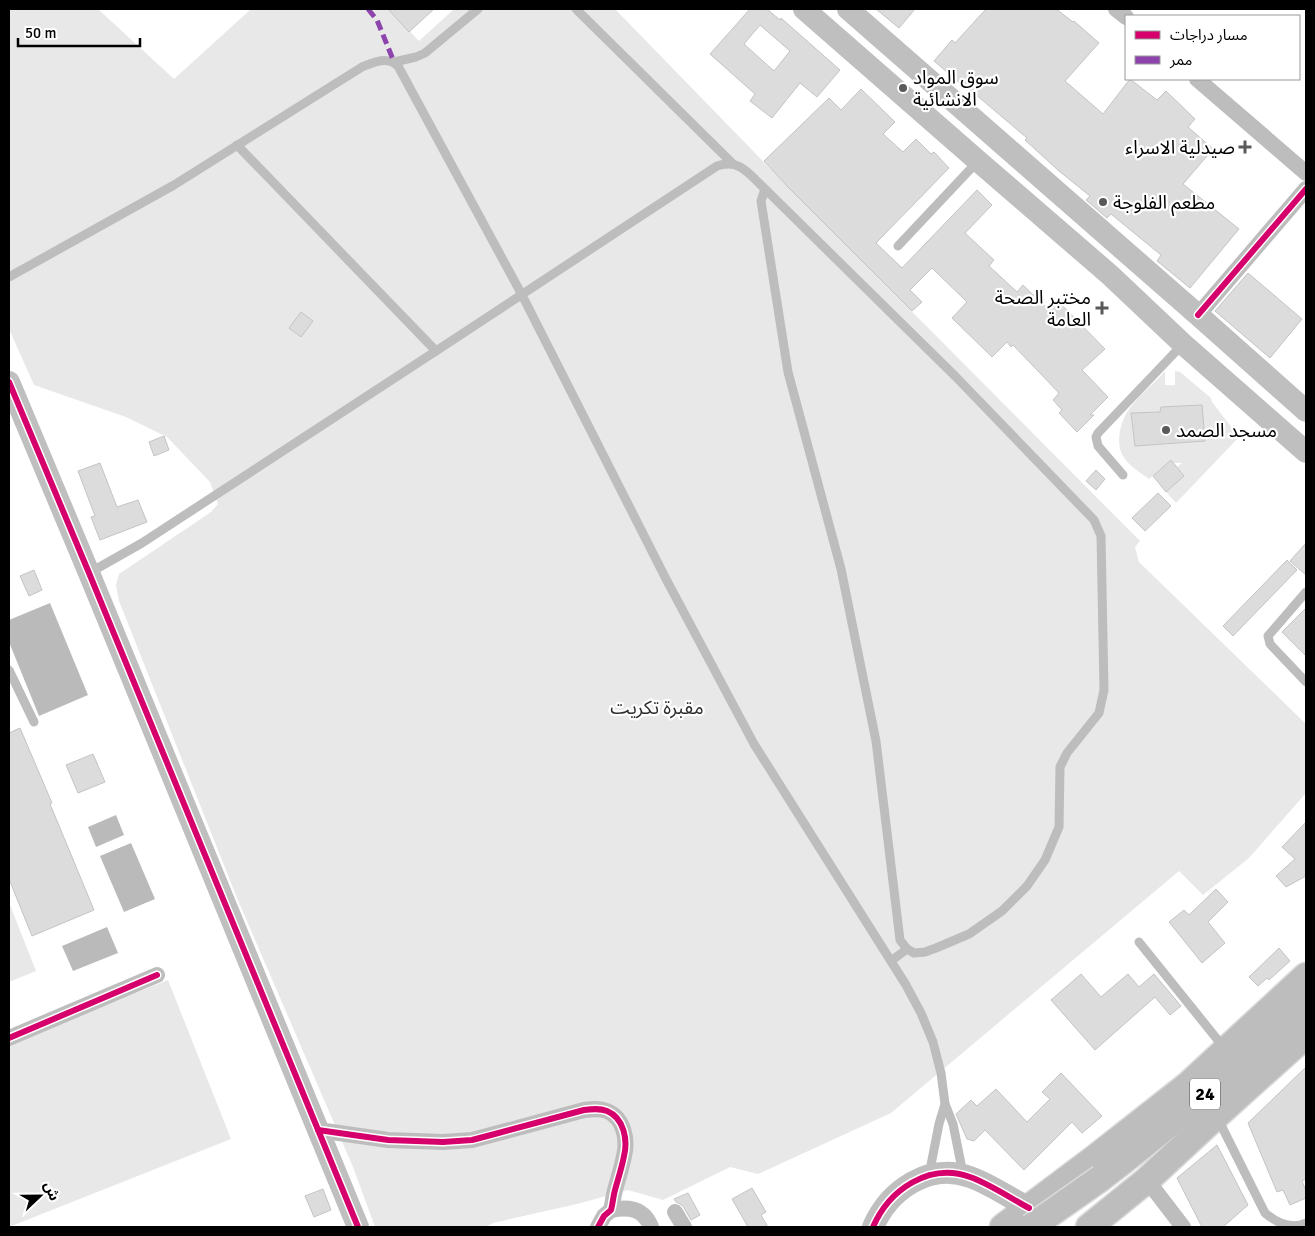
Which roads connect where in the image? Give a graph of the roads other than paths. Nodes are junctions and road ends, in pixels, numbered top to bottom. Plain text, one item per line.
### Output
1 (478, 9) edge
2 (576, 9) edge
3 (848, 9) edge
4 (810, 11) edge
5 (394, 62) junction
6 (1198, 80) edge
7 (237, 145) junction
8 (978, 161) junction
9 (732, 163) junction
10 (1306, 173) edge
11 (765, 189) junction
12 (1306, 189) edge
13 (898, 246) dead end
14 (9, 277) edge
15 (522, 295) junction
16 (1198, 315) junction
17 (1183, 344) junction
18 (436, 351) junction
19 (9, 382) edge
20 (1306, 411) edge
21 (1306, 452) edge
22 (1124, 475) dead end
23 (89, 573) junction
24 (1306, 592) edge
25 (9, 670) edge
26 (1306, 682) edge
27 (34, 722) dead end
28 (1139, 942) dead end
29 (907, 950) junction
30 (892, 961) junction
31 (157, 975) dead end
32 (1306, 976) edge
33 (1306, 1005) edge
34 (1306, 1035) edge
35 (9, 1038) edge
36 (1226, 1050) junction
37 (945, 1104) junction
38 (1216, 1116) junction
39 (318, 1130) junction
40 (929, 1175) junction
41 (963, 1175) junction
42 (1147, 1180) junction
43 (611, 1210) junction
44 (675, 1212) dead end
45 (1030, 1218) edge
46 (1306, 1223) edge
47 (358, 1227) edge
48 (598, 1227) edge
49 (651, 1227) edge
50 (684, 1227) edge
51 (873, 1227) edge
52 (1003, 1227) edge
53 (1090, 1227) edge
54 (1183, 1227) edge

1 - 5 lane
2 - 9 lane
3 - 16 main road
4 - 8 main road
5 - 7 lane
5 - 15 lane
6 - 10 street
7 - 14 lane
7 - 18 lane
8 - 13 lane
8 - 17 main road
9 - 11 lane
9 - 15 lane
11 - 29 lane
11 - 29 lane
12 - 16 street
15 - 18 lane
15 - 30 lane
16 - 20 main road
17 - 21 main road
17 - 22 lane
18 - 23 lane
19 - 23 main road
23 - 39 main road
24 - 26 lane
25 - 27 lane
28 - 36 lane
29 - 30 lane
30 - 37 lane
31 - 35 street
32 - 36 main road
33 - 45 main road, 24, bridge
34 - 38 main road
36 - 45 main road
37 - 40 lane
37 - 41 lane
38 - 42 main road
38 - 46 lane
39 - 43 street
39 - 47 main road
40 - 41 main road
40 - 51 main road
41 - 45 main road
42 - 53 main road
42 - 54 street
43 - 48 street
43 - 49 street
44 - 50 street
45 - 52 main road

